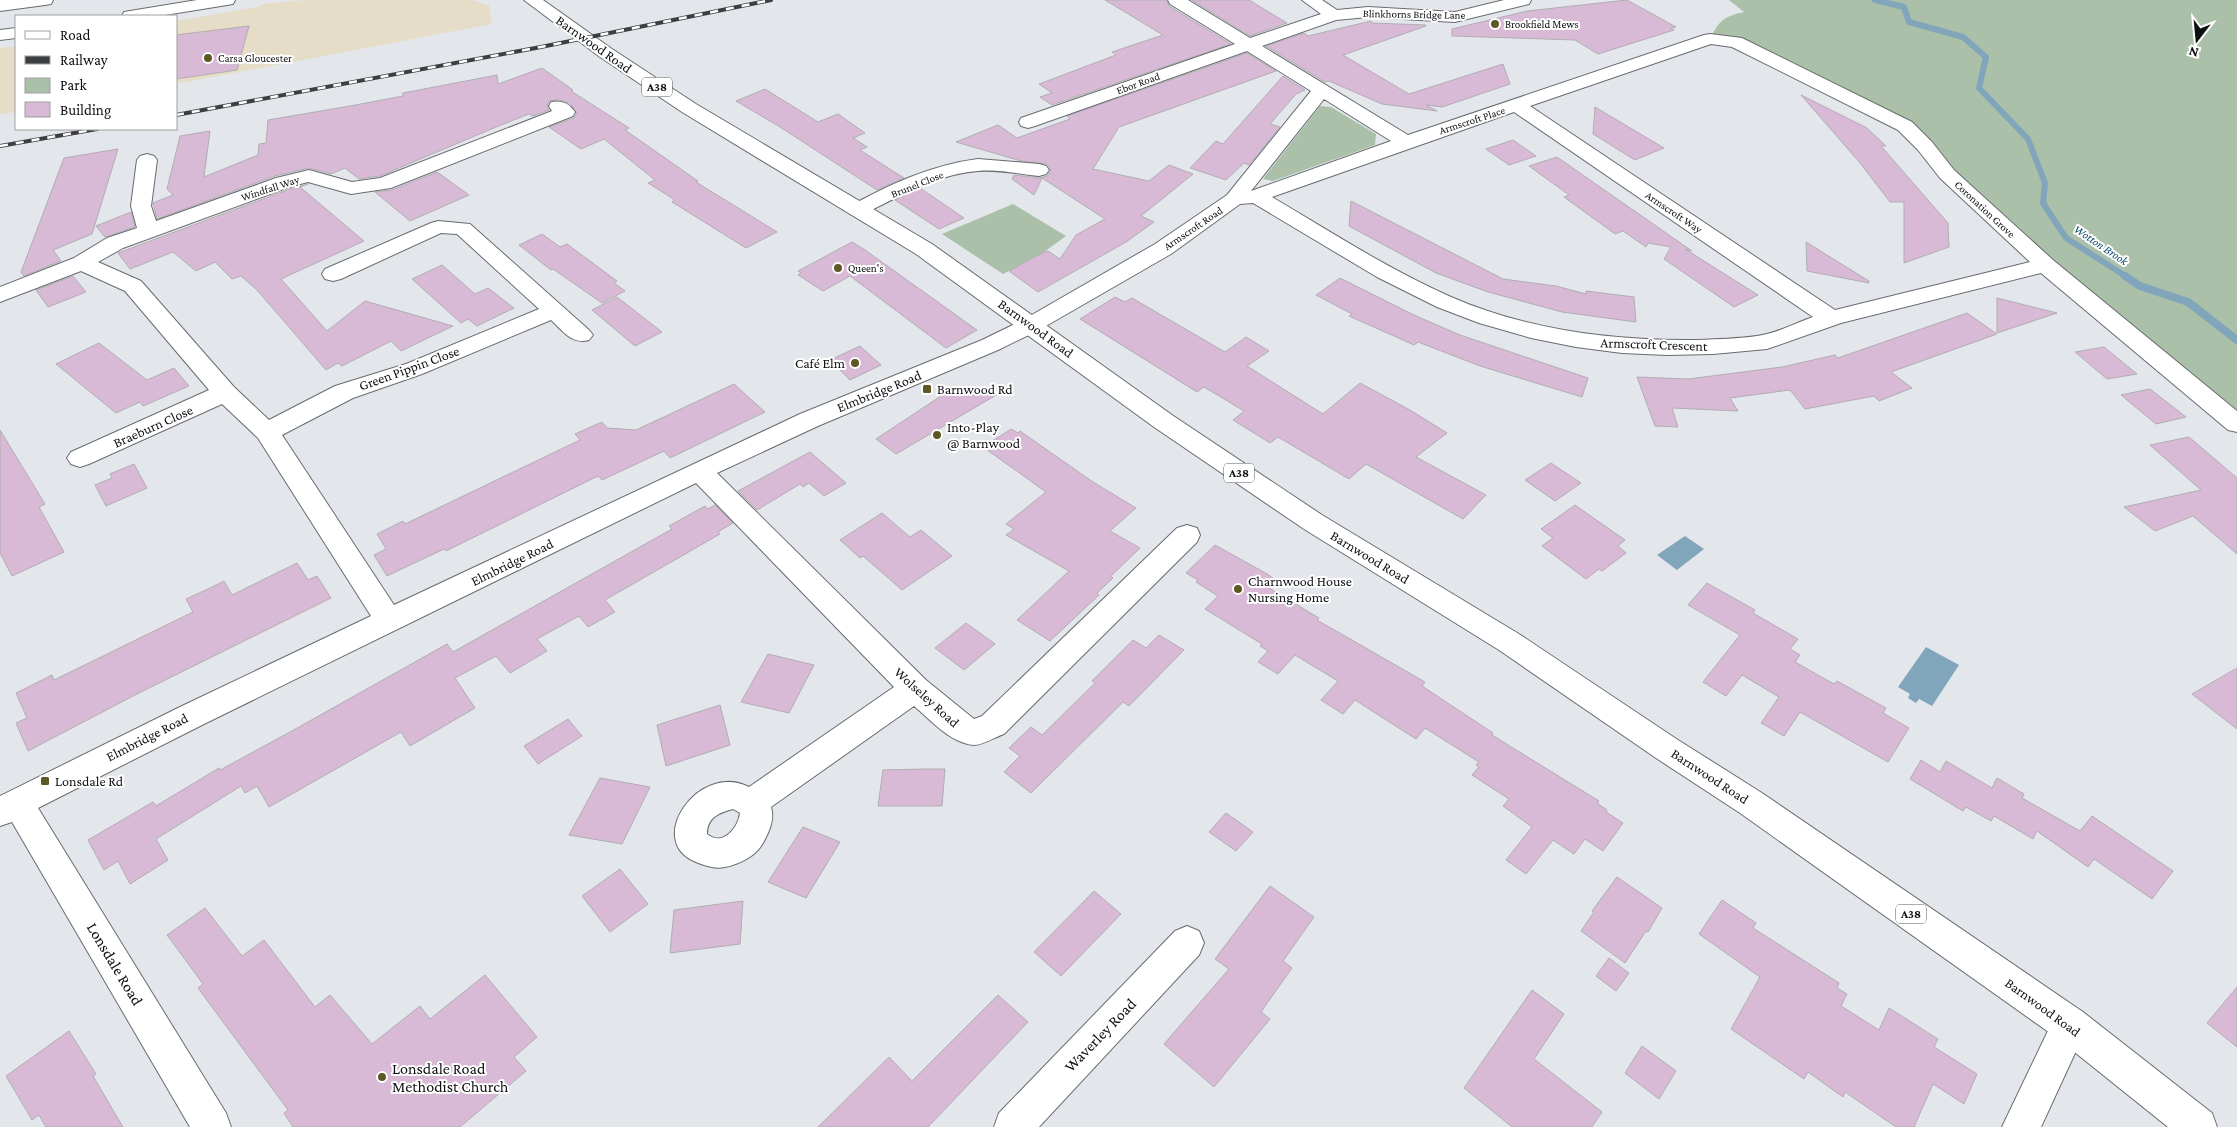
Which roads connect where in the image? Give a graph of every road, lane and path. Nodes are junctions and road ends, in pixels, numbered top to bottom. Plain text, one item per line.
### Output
1 (45, 0) edge
2 (227, 0) edge
3 (532, 0) edge
4 (1176, 0) edge
5 (1310, 0) edge
6 (1513, 1) edge
7 (0, 6) edge
8 (136, 15) edge
9 (1334, 15) junction
10 (15, 33) edge
11 (0, 35) edge
12 (1710, 39) joint
13 (1247, 44) junction
14 (1321, 91) junction
15 (1516, 105) junction
16 (558, 106) dead end
17 (1028, 122) dead end
18 (1406, 142) junction
19 (147, 160) dead end
20 (1040, 170) dead end
21 (1245, 198) junction
22 (857, 210) junction
23 (149, 232) junction
24 (82, 263) junction
25 (2045, 265) junction
26 (333, 274) dead end
27 (0, 295) edge
28 (554, 311) junction
29 (1832, 319) junction
30 (1031, 326) junction
31 (581, 335) dead end
32 (225, 393) junction
33 (2237, 424) edge
34 (267, 432) junction
35 (80, 457) dead end
36 (699, 471) junction
37 (1187, 535) dead end
38 (389, 621) junction
39 (915, 688) junction
40 (752, 803) dead end
41 (9, 807) edge
42 (1187, 943) dead end
43 (2070, 1025) junction
44 (212, 1127) edge
45 (1013, 1127) edge
46 (2021, 1127) edge
47 (2198, 1127) edge

1 - 7 main road
2 - 8 main road
3 - 22 main road, Barnwood Road / A38
4 - 13 main road
5 - 9 main road
6 - 9 main road, Blinkhorns Bridge Lane
9 - 13 main road, Blinkhorns Bridge Lane
10 - 11 main road
12 - 15 main road, Armscroft Place
12 - 25 main road, Coronation Grove
13 - 14 main road
13 - 17 main road, Ebor Road
14 - 18 main road
14 - 21 main road, Armscroft Road
15 - 18 main road, Armscroft Place
15 - 29 main road, Armscroft Way
16 - 23 main road, Windfall Way
18 - 21 main road, Armscroft Place
19 - 23 main road
20 - 22 main road, Brunel Close
21 - 29 main road, Armscroft Crescent
21 - 30 main road, Armscroft Road
22 - 30 main road, Barnwood Road / A38
23 - 24 main road, Windfall Way
24 - 27 main road, Windfall Way
24 - 32 main road
25 - 29 main road, Armscroft Crescent
25 - 33 main road, Coronation Grove
26 - 28 main road
28 - 31 main road
28 - 34 main road, Green Pippin Close
30 - 36 main road, Elmbridge Road
30 - 43 main road, Barnwood Road / A38
32 - 34 main road
32 - 35 main road, Braeburn Close
34 - 38 main road
36 - 38 main road, Elmbridge Road
36 - 39 main road, Wolseley Road
37 - 39 main road, Wolseley Road
38 - 41 main road, Elmbridge Road
39 - 40 main road
41 - 44 main road, Lonsdale Road
42 - 45 main road, Waverley Road
43 - 46 main road
43 - 47 main road, Barnwood Road / A38

